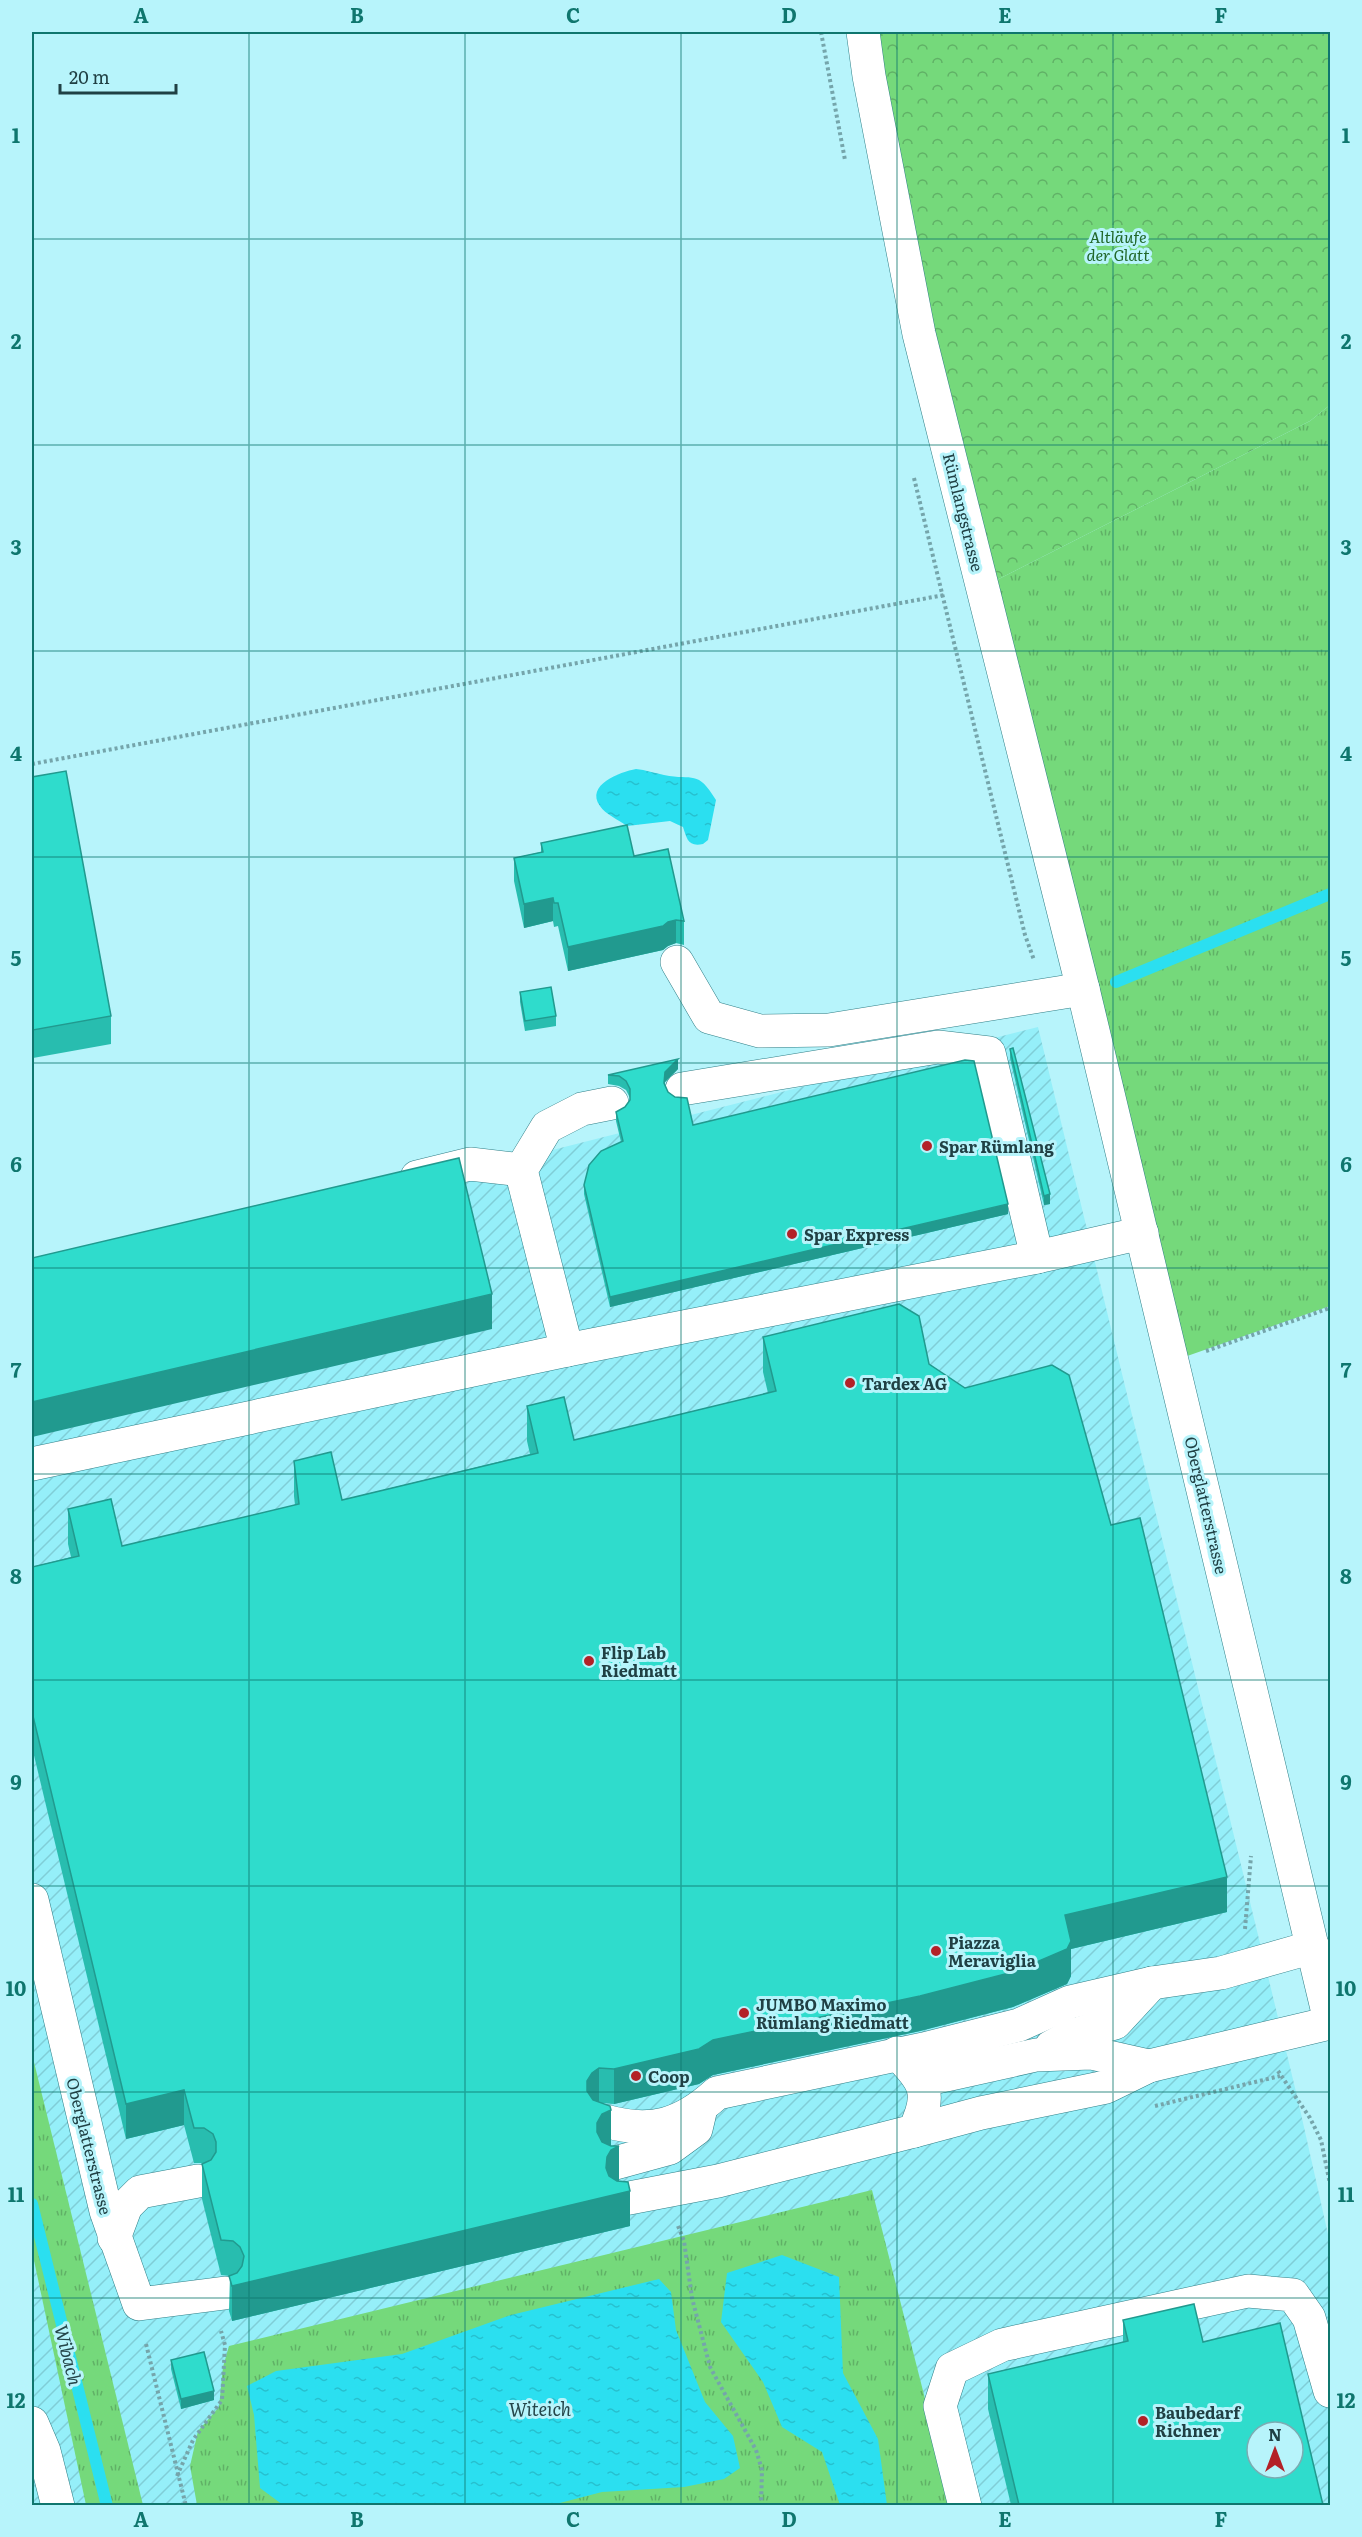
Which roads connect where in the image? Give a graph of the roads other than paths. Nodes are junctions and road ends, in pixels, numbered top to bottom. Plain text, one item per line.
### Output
1 (863, 32) edge
2 (677, 962) dead end
3 (1083, 989) junction
4 (682, 1089) dead end
5 (612, 1103) dead end
6 (520, 1170) junction
7 (390, 1184) edge
8 (1142, 1233) junction
9 (1037, 1257) junction
10 (567, 1350) junction
11 (32, 1464) edge
12 (32, 1900) edge
13 (1313, 1947) junction
14 (1152, 1983) junction
15 (1330, 2022) edge
16 (897, 2053) junction
17 (1036, 2055) junction
18 (1149, 2066) junction
19 (933, 2078) dead end
20 (698, 2118) junction
21 (605, 2121) edge
22 (914, 2131) junction
23 (198, 2181) dead end
24 (718, 2181) junction
25 (114, 2238) junction
26 (225, 2293) dead end
27 (1330, 2391) edge
28 (32, 2423) edge
29 (58, 2505) edge
30 (965, 2505) edge

1 - 3 street, Rümlangstrasse
2 - 3 street
3 - 8 street, Oberglatterstrasse
4 - 9 street
5 - 6 street
6 - 7 street
6 - 10 street
8 - 9 street
8 - 13 street, Oberglatterstrasse
9 - 10 street
10 - 11 street
12 - 25 street, Oberglatterstrasse
13 - 14 street
13 - 15 street, Oberglatterstrasse
14 - 16 street
14 - 17 street
15 - 18 street
16 - 20 street
16 - 22 street
17 - 18 street
17 - 19 street
18 - 22 street
20 - 21 street
20 - 24 street
20 - 24 street
22 - 24 street
23 - 25 street
25 - 26 street, Oberglatterstrasse
27 - 30 street
28 - 29 street

